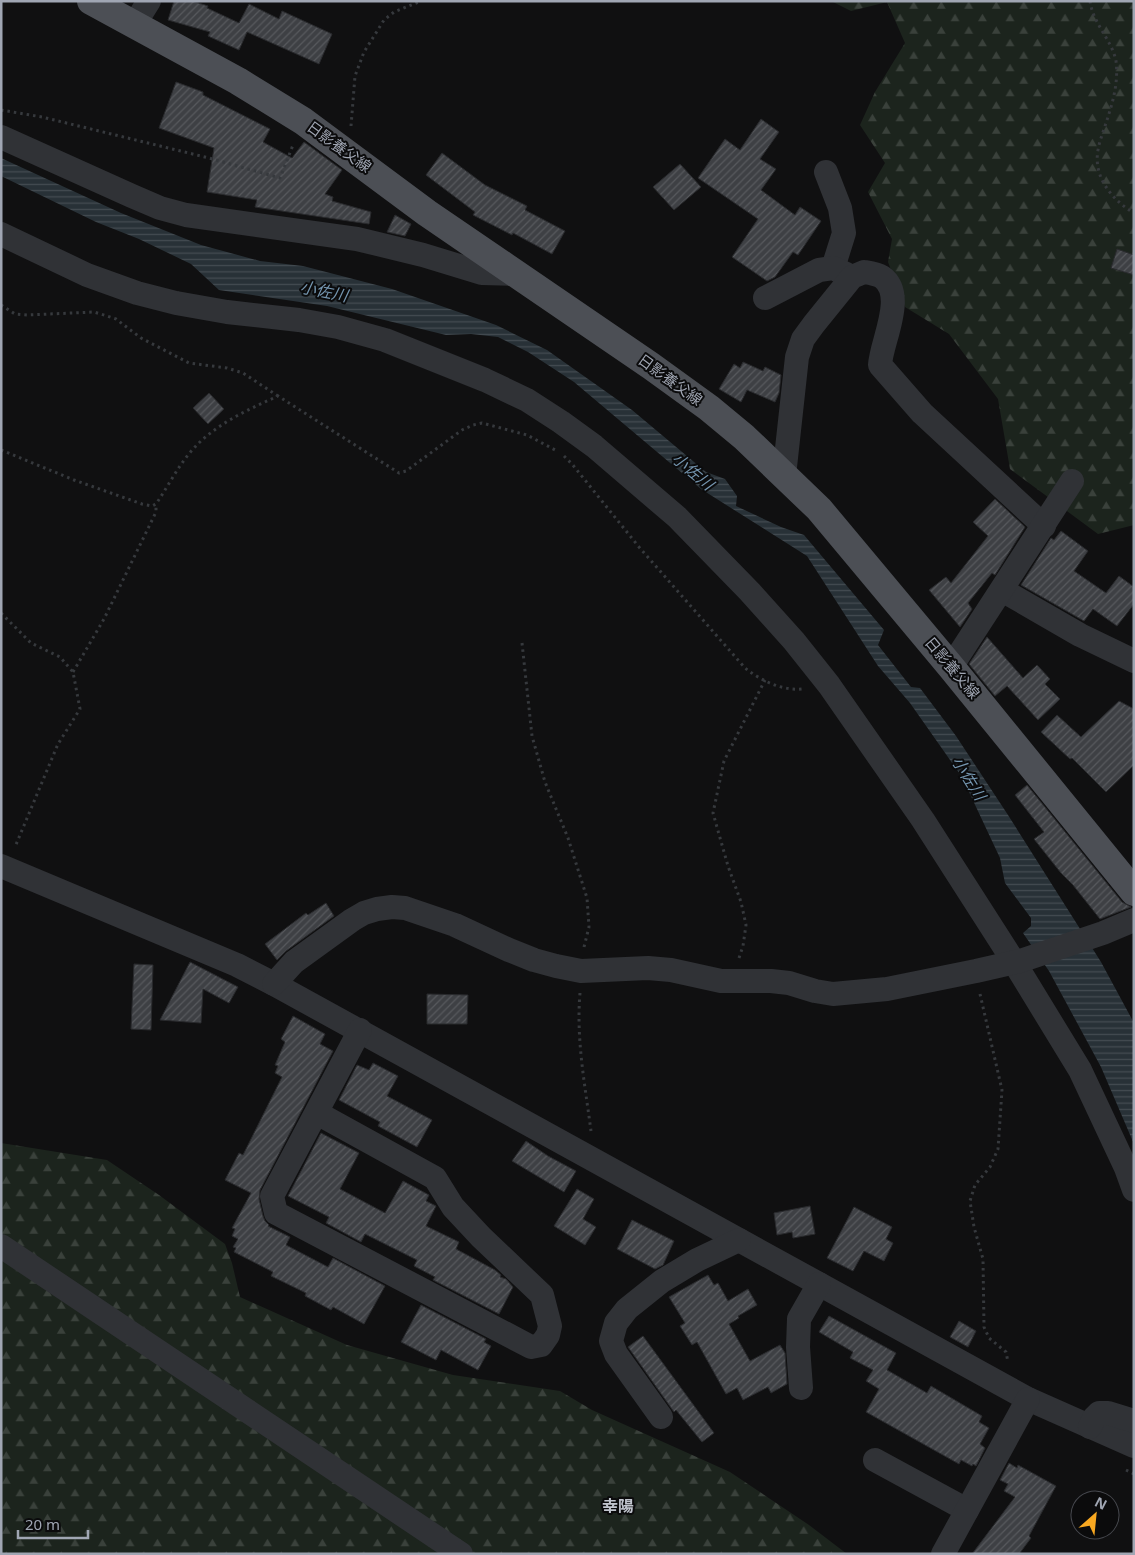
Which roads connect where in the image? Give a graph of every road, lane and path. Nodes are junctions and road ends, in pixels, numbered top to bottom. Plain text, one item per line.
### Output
1 (91, 1) edge
2 (149, 1) edge
3 (421, 1) edge
4 (1090, 1) edge
5 (134, 25) junction
6 (1, 110) edge
7 (303, 121) junction
8 (1, 136) edge
9 (344, 150) junction
10 (826, 172) dead end
11 (1134, 212) edge
12 (1, 234) edge
13 (842, 273) junction
14 (516, 274) junction
15 (765, 298) dead end
16 (1, 305) edge
17 (278, 396) junction
18 (1, 450) edge
19 (784, 476) junction
20 (1072, 481) dead end
21 (156, 504) junction
22 (1044, 526) junction
23 (1002, 590) junction
24 (1, 612) edge
25 (522, 643) dead end
26 (1134, 661) edge
27 (952, 667) junction
28 (73, 672) junction
29 (765, 680) junction
30 (829, 685) junction
31 (4, 867) edge
32 (1134, 892) edge
33 (1134, 920) edge
34 (1017, 961) junction
35 (581, 971) junction
36 (976, 971) junction
37 (730, 982) junction
38 (274, 984) junction
39 (360, 1030) junction
40 (318, 1113) junction
41 (594, 1160) junction
42 (1134, 1190) edge
43 (739, 1240) junction
44 (1, 1246) edge
45 (819, 1284) junction
46 (1010, 1367) dead end
47 (801, 1388) dead end
48 (1028, 1399) junction
49 (661, 1417) dead end
50 (1134, 1421) edge
51 (1090, 1427) junction
52 (1134, 1446) edge
53 (875, 1460) dead end
54 (967, 1510) junction
55 (462, 1554) edge
56 (943, 1554) edge

1 - 5 main road, 日影養父線
2 - 5 street
3 - 9 path
4 - 11 path
5 - 7 main road, 日影養父線
6 - 7 path
7 - 9 main road, 日影養父線
8 - 14 street
9 - 14 main road, 日影養父線
10 - 13 street
12 - 30 street
13 - 15 street
13 - 19 street
13 - 22 street
14 - 19 main road, 日影養父線
16 - 17 path
17 - 21 path
17 - 29 path
18 - 21 path
19 - 27 main road, 日影養父線
20 - 22 street
21 - 28 path
22 - 23 street
23 - 26 street
23 - 27 street
24 - 28 path
25 - 35 path
27 - 32 main road, 日影養父線
28 - 31 path
29 - 30 path
29 - 37 path
30 - 34 street
31 - 38 street
33 - 34 street
34 - 36 street
34 - 42 street
35 - 37 street
35 - 38 street
35 - 41 path
36 - 37 street
36 - 46 path
38 - 39 street
39 - 40 street
39 - 41 street
40 - 40 street
41 - 43 street
43 - 45 street
43 - 49 street
44 - 55 street
45 - 47 street
45 - 48 street
48 - 51 street
48 - 54 street
50 - 51 street
51 - 52 street
53 - 54 street
54 - 56 street

